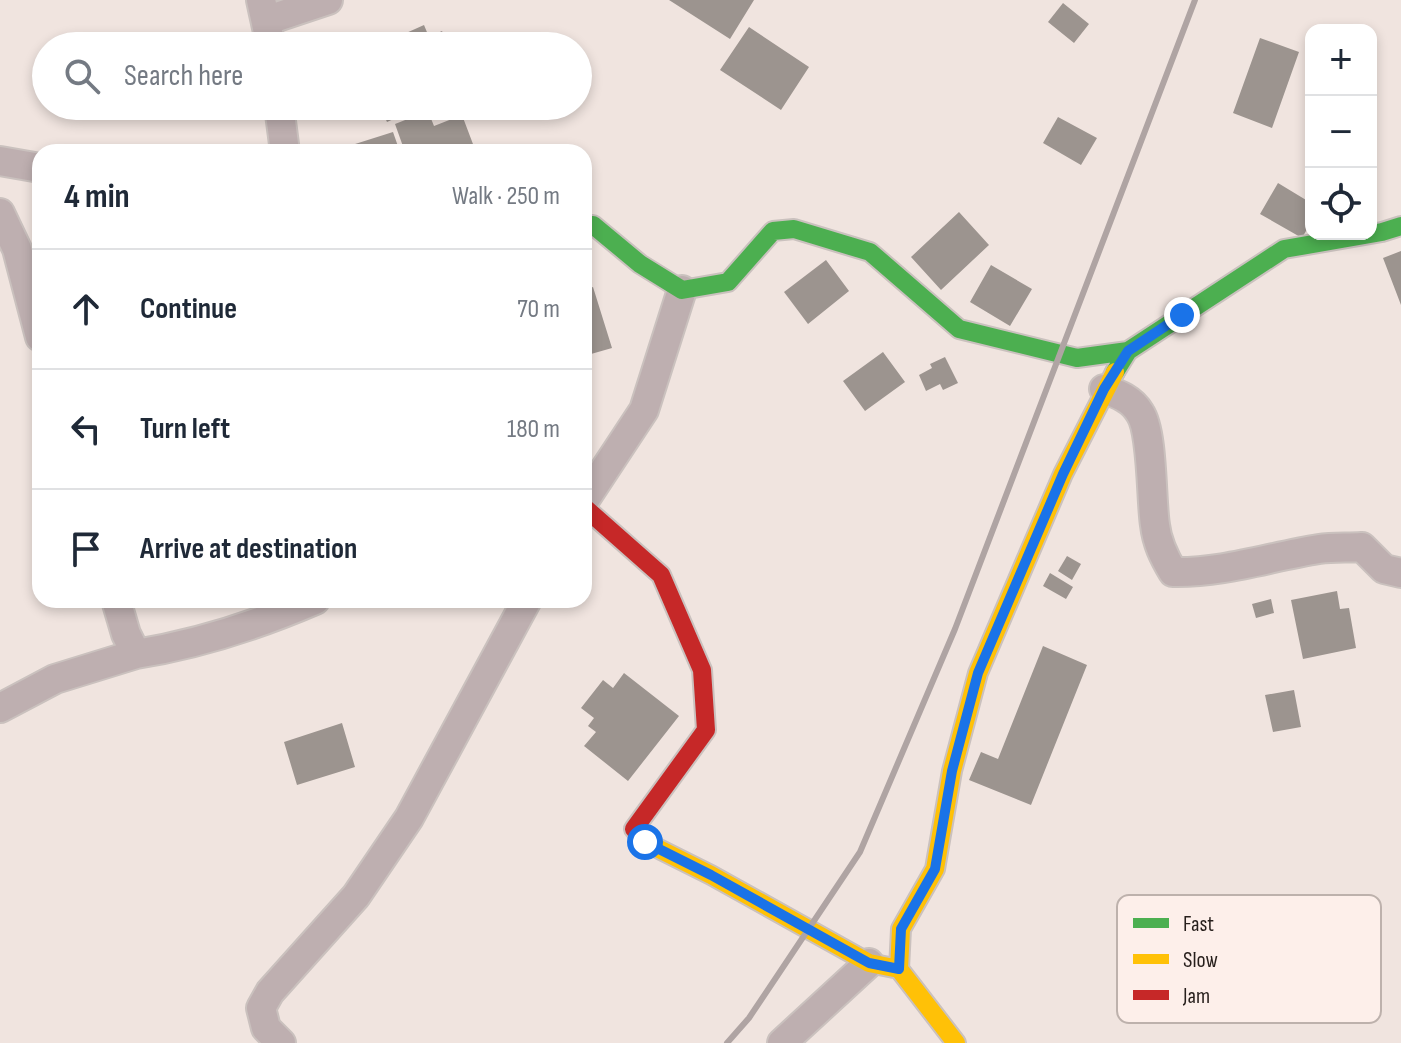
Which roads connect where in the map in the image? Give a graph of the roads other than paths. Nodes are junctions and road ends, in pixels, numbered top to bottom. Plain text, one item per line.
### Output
1 (328, 0) edge
2 (267, 22) edge
3 (281, 120) edge
4 (284, 144) edge
5 (0, 161) edge
6 (32, 167) edge
7 (0, 213) edge
8 (592, 225) edge
9 (1401, 226) edge
10 (682, 290) junction
11 (32, 306) edge
12 (1128, 351) junction
13 (1104, 389) junction
14 (592, 491) edge
15 (592, 511) edge
16 (1401, 573) edge
17 (118, 608) edge
18 (296, 608) edge
19 (523, 608) edge
20 (136, 654) junction
21 (0, 708) edge
22 (869, 963) junction
23 (899, 969) junction
24 (281, 1043) edge
25 (782, 1043) edge
26 (956, 1043) edge

1 - 2 street
3 - 4 street
5 - 6 street
7 - 11 street
8 - 10 street
9 - 12 street
10 - 12 street
10 - 14 street
12 - 13 street
13 - 16 street
13 - 23 street
15 - 22 street
17 - 20 street
18 - 20 street
19 - 24 street
20 - 21 street
22 - 23 street
22 - 25 street
23 - 26 street

